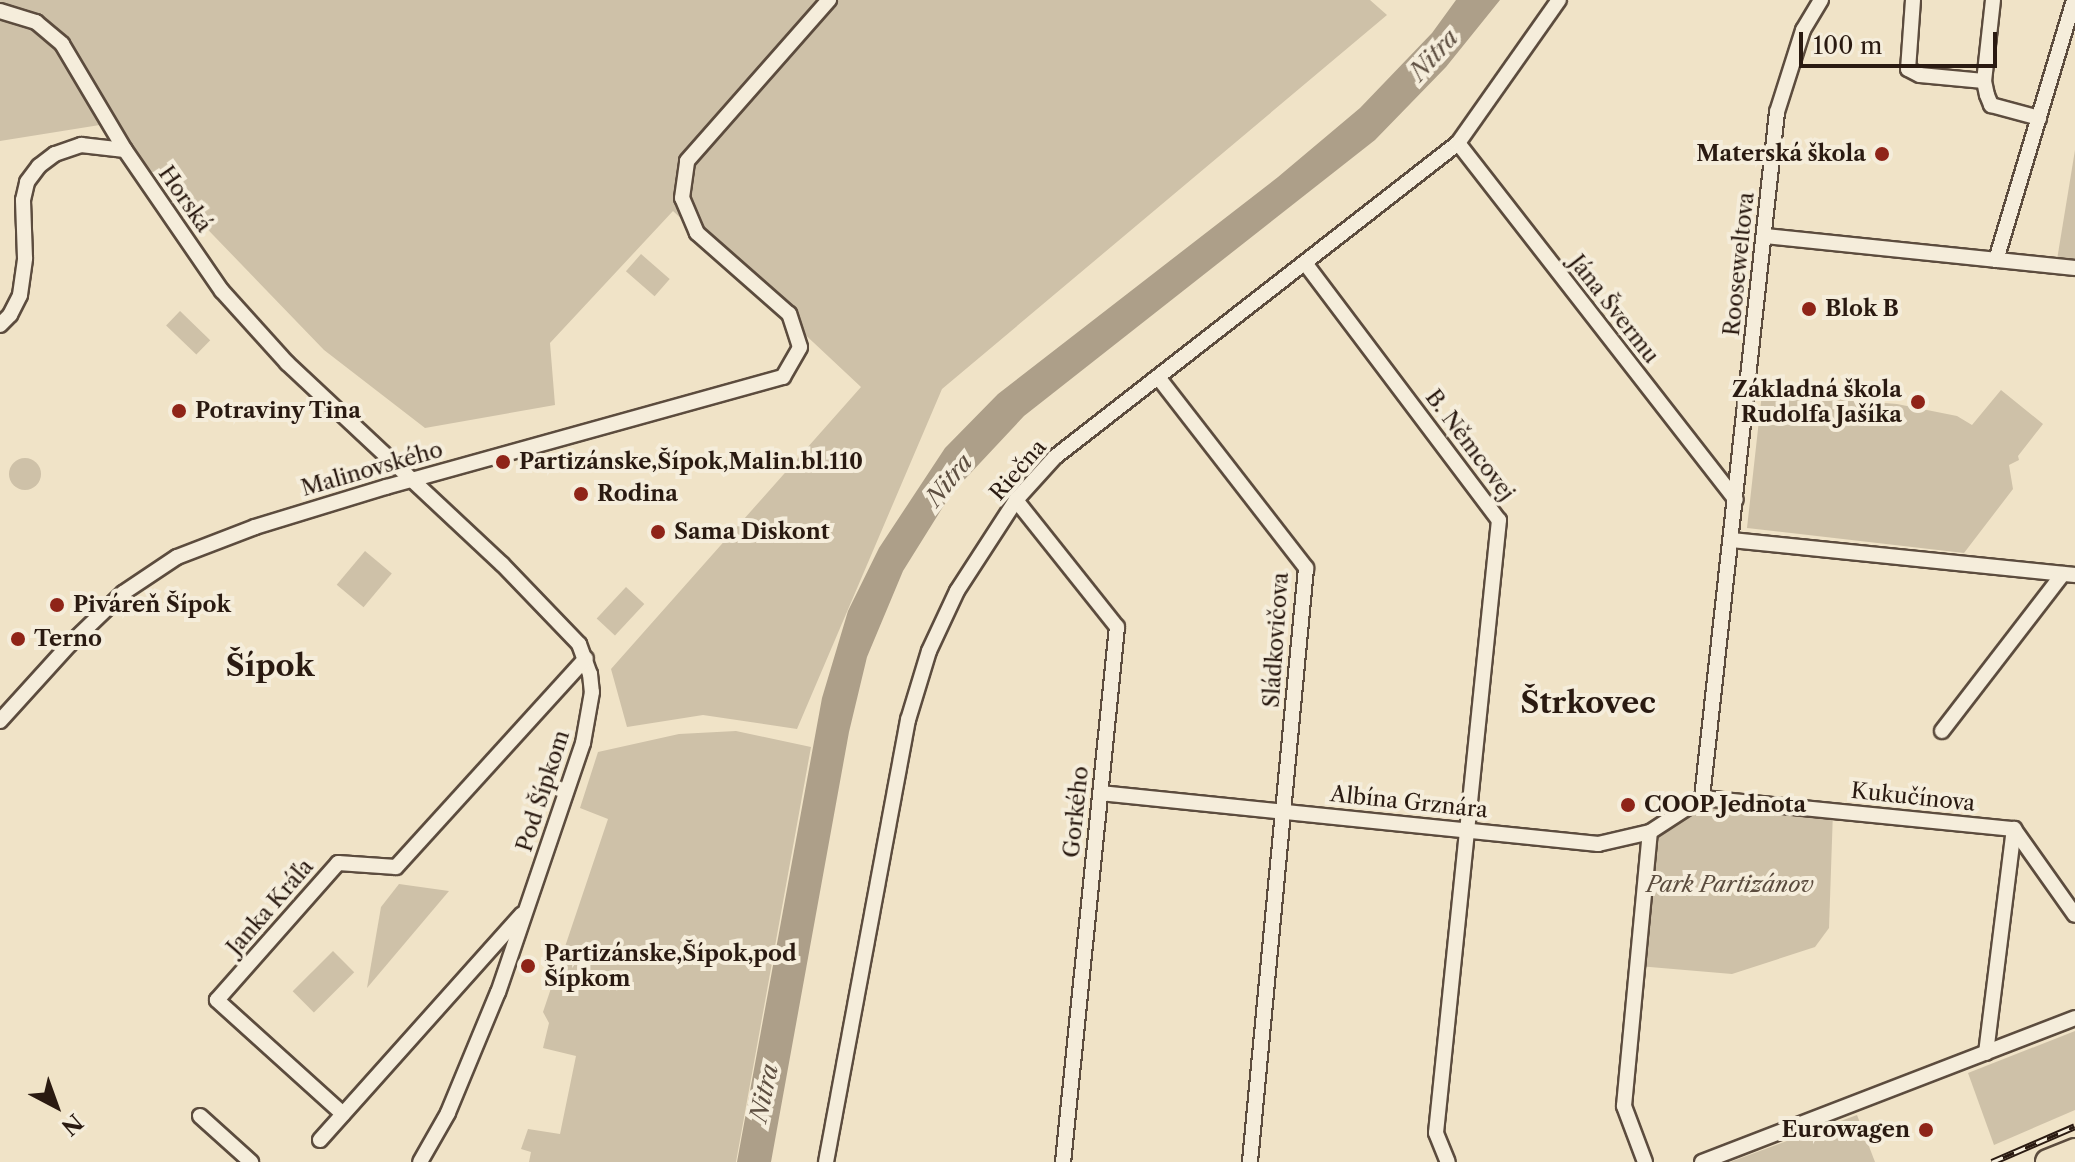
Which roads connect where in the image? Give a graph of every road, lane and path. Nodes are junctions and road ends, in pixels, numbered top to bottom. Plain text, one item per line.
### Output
1 (829, 0) edge
2 (1559, 0) edge
3 (1821, 0) edge
4 (1913, 0) edge
5 (1993, 0) edge
6 (2074, 0) edge
7 (0, 11) edge
8 (1984, 81) junction
9 (2039, 118) junction
10 (1458, 143) junction
11 (125, 150) junction
12 (1765, 236) junction
13 (1996, 260) junction
14 (1305, 263) junction
15 (2075, 268) edge
16 (0, 325) edge
17 (1158, 377) junction
18 (391, 460) junction
19 (414, 480) junction
20 (386, 487) junction
21 (1016, 500) junction
22 (1736, 500) junction
23 (1731, 540) junction
24 (2069, 575) edge
25 (586, 658) junction
26 (0, 721) edge
27 (1942, 731) dead end
28 (1100, 793) junction
29 (1702, 798) junction
30 (1283, 811) junction
31 (2014, 829) junction
32 (1465, 830) junction
33 (1650, 832) junction
34 (2073, 906) edge
35 (528, 908) junction
36 (2075, 1018) edge
37 (1986, 1053) junction
38 (343, 1114) junction
39 (200, 1116) dead end
40 (320, 1140) dead end
41 (2075, 1151) edge
42 (251, 1162) edge
43 (420, 1162) edge
44 (826, 1162) edge
45 (1063, 1162) edge
46 (1250, 1162) edge
47 (1448, 1162) edge
48 (1645, 1162) edge
49 (1702, 1162) edge
50 (2048, 1162) edge

1 - 19 street, Malinovského
2 - 10 street, Riečna
3 - 12 street, Rooseweltova
4 - 8 street
5 - 8 street
6 - 9 street
7 - 11 street, Horská
8 - 9 street
9 - 13 street
10 - 14 street, Riečna
10 - 22 street, Jána Švermu
11 - 16 street
11 - 18 street, Horská
12 - 13 street
12 - 22 street, Rooseweltova
13 - 15 street
14 - 17 street, Riečna
14 - 32 street, B. Němcovej
17 - 21 street, Riečna
17 - 30 street, Sládkovičova
18 - 19 street, Horská
18 - 20 street
19 - 20 street, Malinovského
19 - 25 street, Pod Šípkom
20 - 26 street, Malinovského
21 - 28 street, Gorkého
21 - 44 street, Riečna
22 - 23 street, Rooseweltova
23 - 24 street
23 - 29 street, Rooseweltova
24 - 27 street
25 - 35 street, Pod Šípkom
25 - 38 street, Janka Kráľa
28 - 30 street, Albína Grznára
28 - 45 street, Gorkého
29 - 31 street, Kukučínova
29 - 33 street, Albína Grznára
30 - 32 street, Albína Grznára
30 - 46 street, Sládkovičova
31 - 34 street
31 - 37 street
32 - 33 street, Albína Grznára
32 - 47 street, B. Němcovej
33 - 48 street
35 - 38 street
35 - 43 street, Pod Šípkom
36 - 37 street
37 - 49 street
38 - 40 street
39 - 42 street
41 - 50 main road

